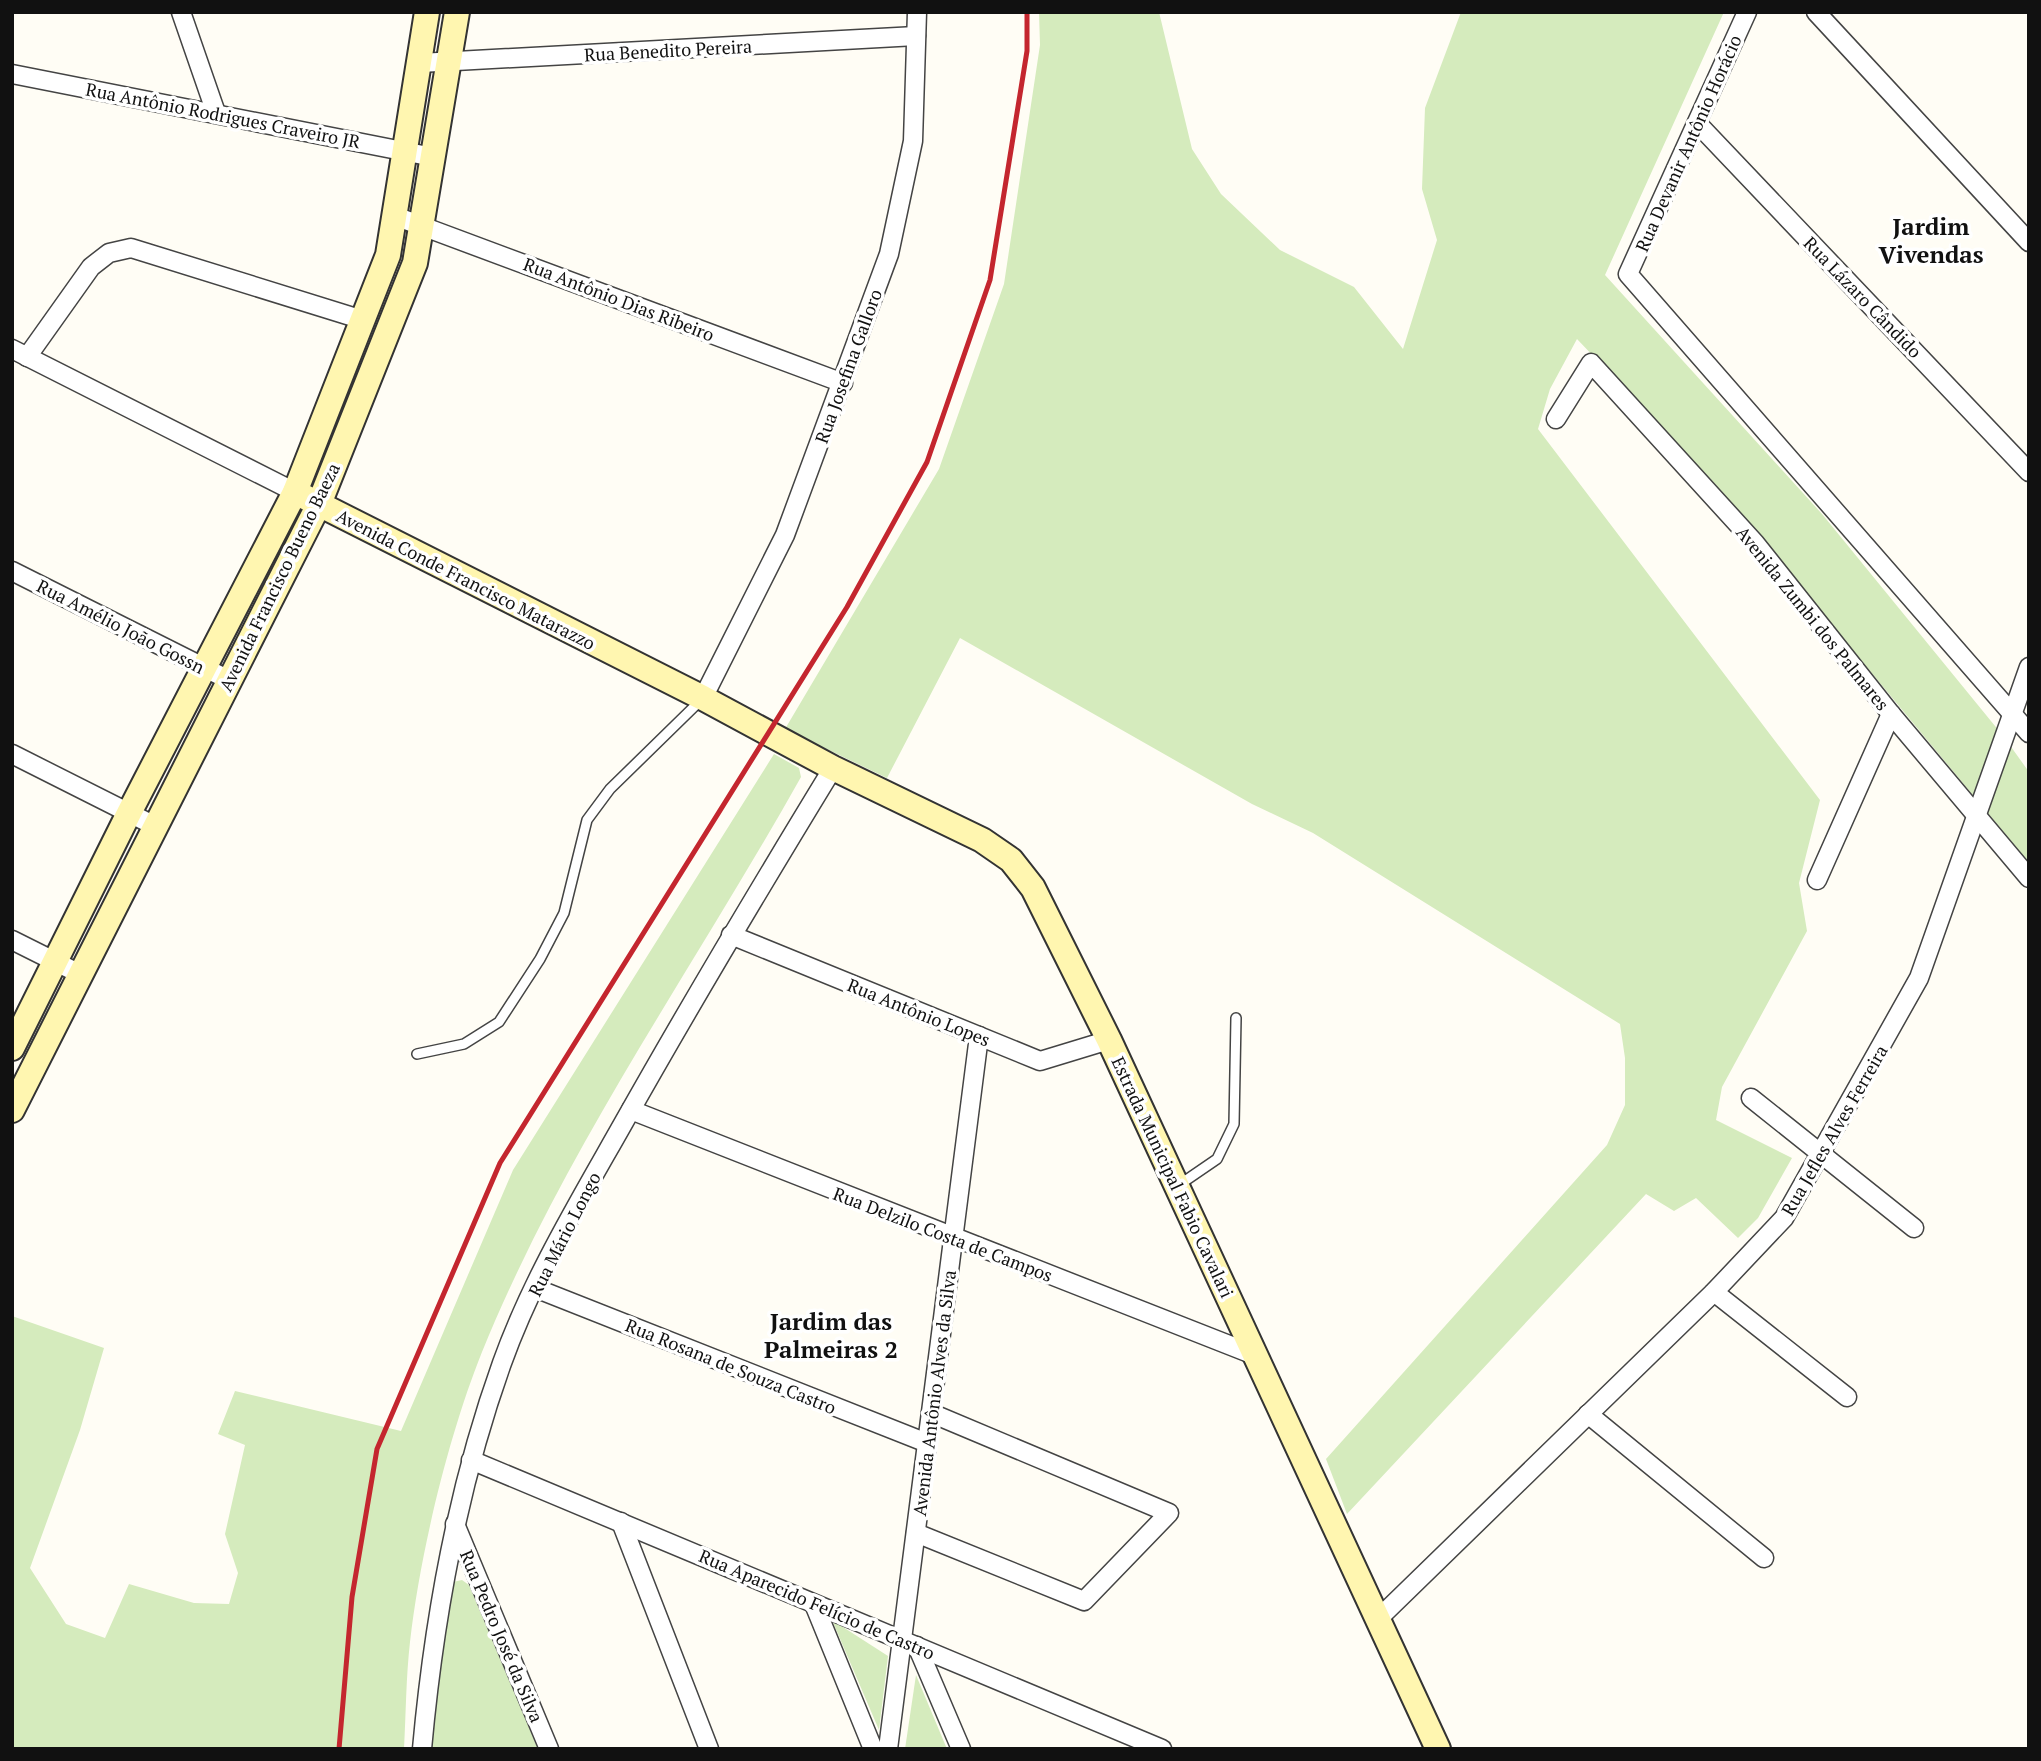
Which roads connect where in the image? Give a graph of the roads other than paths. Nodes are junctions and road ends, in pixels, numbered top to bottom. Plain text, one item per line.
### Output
1 (181, 12) edge
2 (427, 12) edge
3 (457, 12) edge
4 (917, 12) edge
5 (1747, 12) edge
6 (1816, 12) edge
7 (916, 36) junction
8 (420, 63) junction
9 (449, 63) junction
10 (12, 74) edge
11 (216, 113) junction
12 (1697, 123) junction
13 (405, 151) junction
14 (433, 157) junction
15 (395, 216) junction
16 (421, 225) junction
17 (2029, 242) edge
18 (362, 320) junction
19 (20, 353) edge
20 (843, 383) junction
21 (1556, 419) dead end
22 (2029, 472) edge
23 (295, 492) junction
24 (319, 504) junction
25 (12, 571) edge
26 (204, 667) junction
27 (2029, 667) edge
28 (229, 680) junction
29 (703, 698) junction
30 (2013, 713) junction
31 (1891, 714) junction
32 (2029, 733) edge
33 (769, 734) joint
34 (12, 754) edge
35 (833, 768) junction
36 (129, 813) junction
37 (1976, 816) junction
38 (155, 826) junction
39 (2029, 878) edge
40 (1817, 880) dead end
41 (731, 935) junction
42 (12, 940) edge
43 (55, 962) junction
44 (80, 974) junction
45 (1236, 1018) dead end
46 (979, 1036) junction
47 (1109, 1040) junction
48 (12, 1048) edge
49 (417, 1054) dead end
50 (1751, 1098) dead end
51 (12, 1110) edge
52 (631, 1110) junction
53 (1821, 1154) junction
54 (1178, 1186) junction
55 (1914, 1228) dead end
56 (953, 1239) junction
57 (535, 1288) junction
58 (1714, 1292) junction
59 (1257, 1356) junction
60 (1847, 1397) dead end
61 (931, 1413) junction
62 (1588, 1414) junction
63 (927, 1443) junction
64 (471, 1460) junction
65 (621, 1522) junction
66 (455, 1524) junction
67 (916, 1533) junction
68 (1764, 1558) dead end
69 (814, 1604) junction
70 (1378, 1619) junction
71 (910, 1643) junction
72 (1118, 1731) junction
73 (422, 1749) edge
74 (549, 1749) edge
75 (709, 1749) edge
76 (873, 1749) edge
77 (888, 1749) edge
78 (961, 1749) edge
79 (1125, 1749) edge
80 (1162, 1749) edge
81 (1438, 1749) edge

1 - 11 street
2 - 8 street, Avenida Francisco Bueno Baeza
3 - 9 street, Avenida Francisco Bueno Baeza
4 - 7 street, Rua Josefina Galloro
5 - 12 street, Rua Devanir Antônio Horácio
6 - 17 street
7 - 9 street, Rua Benedito Pereira
7 - 20 street, Rua Josefina Galloro
8 - 9 street, Rua Benedito Pereira
8 - 13 street, Avenida Francisco Bueno Baeza
9 - 14 street, Avenida Francisco Bueno Baeza
10 - 11 street, Rua Antônio Rodrigues Craveiro JR
11 - 13 street, Rua Antônio Rodrigues Craveiro JR
12 - 22 street, Rua Lázaro Cândido
12 - 30 street, Rua Devanir Antônio Horácio
13 - 14 street, Rua Antônio Rodrigues Craveiro JR
13 - 15 street, Avenida Francisco Bueno Baeza
14 - 16 street, Avenida Francisco Bueno Baeza
15 - 16 street, Rua Antônio Dias Ribeiro
15 - 18 street, Avenida Francisco Bueno Baeza
16 - 20 street, Rua Antônio Dias Ribeiro
16 - 24 street, Avenida Francisco Bueno Baeza
18 - 19 street
18 - 23 street, Avenida Francisco Bueno Baeza
19 - 23 street, Avenida Conde Francisco Matarazzo
20 - 29 street, Rua Josefina Galloro
21 - 31 street, Avenida Zumbi dos Palmares
23 - 24 street, Avenida Conde Francisco Matarazzo
23 - 26 street, Avenida Francisco Bueno Baeza
24 - 28 street, Avenida Francisco Bueno Baeza
24 - 29 street, Avenida Conde Francisco Matarazzo
25 - 26 street, Rua Amélio João Gossn
26 - 28 street, Rua Amélio João Gossn
26 - 36 street, Avenida Francisco Bueno Baeza
27 - 30 street, Rua Jefles Alves Ferreira
28 - 38 street, Avenida Francisco Bueno Baeza
29 - 33 street, Avenida Conde Francisco Matarazzo
29 - 49 lane
30 - 32 street
30 - 37 street, Rua Jefles Alves Ferreira
31 - 37 street, Avenida Zumbi dos Palmares
31 - 40 street
33 - 35 street, Estrada Municipal Fabio Cavalari
34 - 36 street
35 - 41 street, Rua Mário Longo
35 - 47 street, Estrada Municipal Fabio Cavalari
36 - 38 street
36 - 43 street, Avenida Francisco Bueno Baeza
37 - 39 street, Avenida Zumbi dos Palmares
37 - 53 street, Rua Jefles Alves Ferreira
38 - 44 street, Avenida Francisco Bueno Baeza
41 - 46 street, Rua Antônio Lopes
41 - 52 street, Rua Mário Longo
42 - 43 street
43 - 44 street
43 - 48 street, Avenida Francisco Bueno Baeza
44 - 51 street, Avenida Francisco Bueno Baeza
45 - 54 lane
46 - 47 street, Rua Antônio Lopes
46 - 56 street, Avenida Antônio Alves da Silva
47 - 54 street, Estrada Municipal Fabio Cavalari
50 - 53 street
52 - 56 street, Rua Delzilo Costa de Campos
52 - 57 street, Rua Mário Longo
53 - 55 street
53 - 58 street, Rua Jefles Alves Ferreira
54 - 59 street, Estrada Municipal Fabio Cavalari
56 - 59 street, Rua Delzilo Costa de Campos
56 - 61 street, Avenida Antônio Alves da Silva
57 - 63 street, Rua Rosana de Souza Castro
57 - 64 street, Rua Mário Longo
58 - 60 street
58 - 62 street, Rua Jefles Alves Ferreira
59 - 70 street, Estrada Municipal Fabio Cavalari
61 - 63 street, Avenida Antônio Alves da Silva
61 - 67 street
62 - 68 street
62 - 70 street, Rua Jefles Alves Ferreira
63 - 67 street, Avenida Antônio Alves da Silva
64 - 65 street, Rua Aparecido Felício de Castro
64 - 66 street, Rua Mário Longo
65 - 69 street, Rua Aparecido Felício de Castro
65 - 75 street
66 - 73 street, Rua Mário Longo
66 - 74 street, Rua Pedro José da Silva
67 - 71 street, Avenida Antônio Alves da Silva
69 - 71 street, Rua Aparecido Felício de Castro
69 - 76 street
70 - 81 street, Estrada Municipal Fabio Cavalari
71 - 72 street, Rua Aparecido Felício de Castro
71 - 77 street, Avenida Antônio Alves da Silva
71 - 78 street
72 - 79 street
72 - 80 street, Rua Aparecido Felício de Castro

